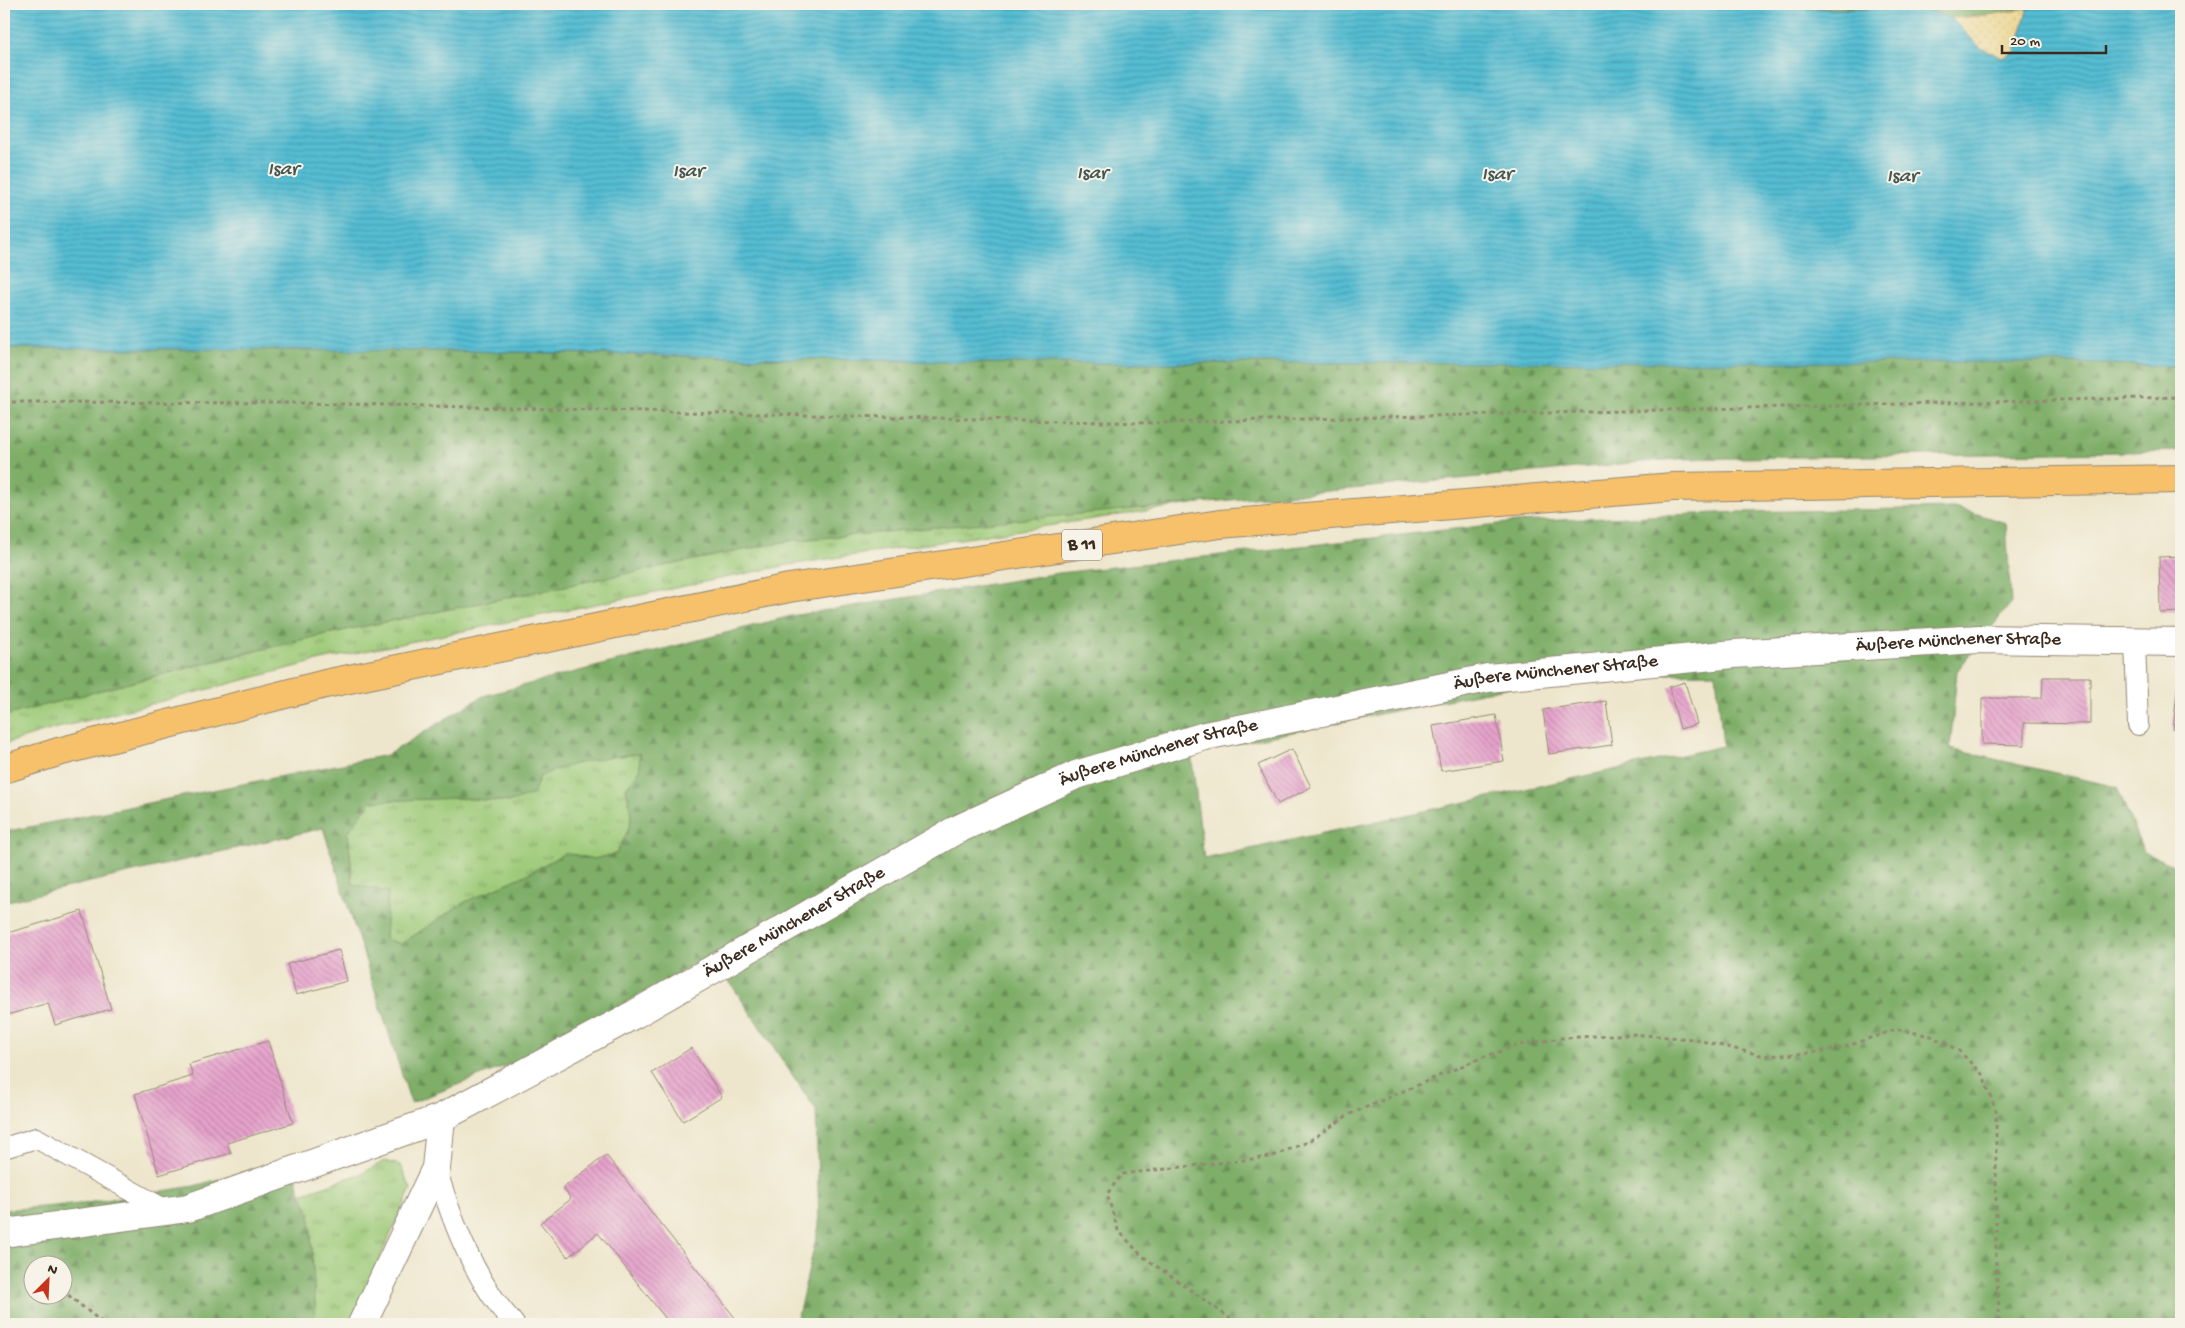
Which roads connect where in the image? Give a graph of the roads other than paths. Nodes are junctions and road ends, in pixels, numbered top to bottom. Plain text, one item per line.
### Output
1 (2181, 479) edge
2 (2135, 642) junction
3 (2181, 642) edge
4 (2138, 725) dead end
5 (4, 769) edge
6 (441, 1118) junction
7 (4, 1148) edge
8 (436, 1168) junction
9 (166, 1210) junction
10 (4, 1233) edge
11 (362, 1324) edge
12 (514, 1324) edge

1 - 5 main road, B 11
2 - 3 street, Äußere Münchener Straße
2 - 4 lane
2 - 6 street, Äußere Münchener Straße
6 - 8 street
6 - 9 street, Äußere Münchener Straße
7 - 9 lane
8 - 11 street
8 - 12 lane
9 - 10 street, Äußere Münchener Straße

